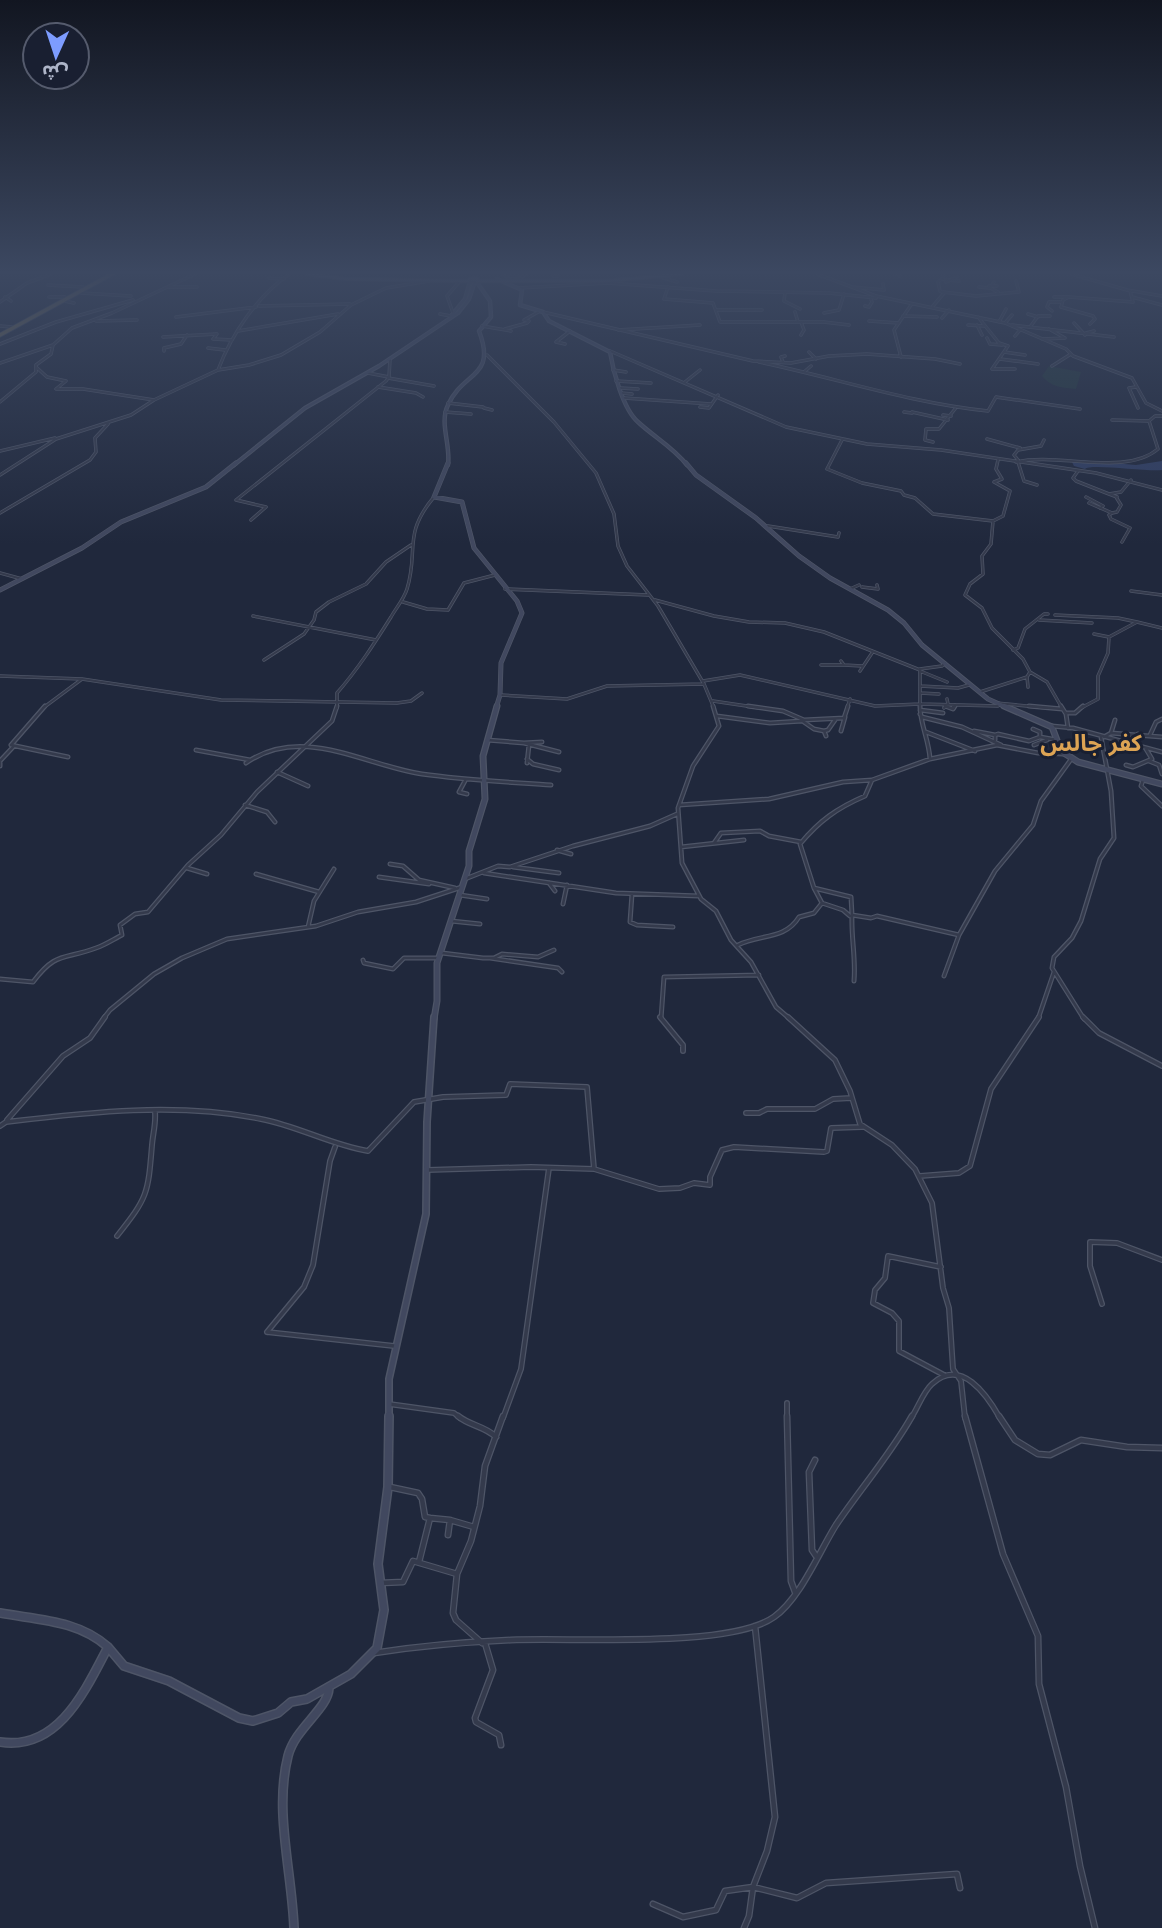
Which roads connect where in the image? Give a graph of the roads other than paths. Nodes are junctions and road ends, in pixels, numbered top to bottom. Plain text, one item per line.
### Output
1 (37, 364) edge
2 (220, 364) edge
3 (252, 364) edge
4 (382, 364) edge
5 (389, 364) edge
6 (480, 364) edge
7 (496, 364) edge
8 (612, 364) edge
9 (642, 364) edge
10 (767, 364) edge
11 (996, 364) edge
12 (1055, 364) edge
13 (1096, 364) edge
14 (811, 366) dead end
15 (1052, 366) dead end
16 (36, 368) junction
17 (1015, 369) dead end
18 (218, 370) junction
19 (613, 370) junction
20 (699, 370) dead end
21 (626, 372) dead end
22 (804, 372) junction
23 (367, 373) junction
24 (388, 378) junction
25 (616, 381) junction
26 (685, 382) junction
27 (651, 383) dead end
28 (434, 386) dead end
29 (861, 386) dead end
30 (378, 387) junction
31 (855, 387) junction
32 (1136, 387) junction
33 (619, 388) junction
34 (638, 389) dead end
35 (621, 393) junction
36 (632, 394) dead end
37 (718, 395) junction
38 (423, 397) dead end
39 (624, 398) junction
40 (154, 400) junction
41 (0, 402) edge
42 (478, 402) dead end
43 (448, 403) junction
44 (685, 403) junction
45 (711, 404) junction
46 (474, 406) junction
47 (682, 406) dead end
48 (483, 407) dead end
49 (700, 407) dead end
50 (1080, 408) dead end
51 (1138, 408) dead end
52 (955, 409) junction
53 (492, 410) dead end
54 (1162, 411) edge
55 (445, 412) junction
56 (904, 412) dead end
57 (471, 414) dead end
58 (943, 415) dead end
59 (951, 416) junction
60 (1162, 416) edge
61 (948, 420) junction
62 (1112, 420) dead end
63 (1149, 421) junction
64 (110, 422) junction
65 (61, 436) junction
66 (987, 439) dead end
67 (842, 440) junction
68 (1044, 440) dead end
69 (933, 442) dead end
70 (1020, 448) junction
71 (0, 451) edge
72 (998, 460) junction
73 (1017, 461) junction
74 (1078, 471) junction
75 (0, 475) edge
76 (1131, 481) junction
77 (1037, 485) dead end
78 (1162, 490) edge
79 (1109, 494) junction
80 (434, 497) junction
81 (1086, 497) dead end
82 (1089, 503) dead end
83 (1100, 508) junction
84 (0, 513) edge
85 (1112, 513) junction
86 (251, 520) dead end
87 (993, 521) junction
88 (764, 526) junction
89 (839, 533) dead end
90 (1122, 542) dead end
91 (411, 545) junction
92 (0, 573) edge
93 (495, 575) junction
94 (22, 579) junction
95 (877, 585) dead end
96 (505, 589) junction
97 (850, 589) junction
98 (0, 590) edge
99 (1131, 591) dead end
100 (1162, 594) edge
101 (649, 595) junction
102 (653, 600) junction
103 (401, 602) junction
104 (1048, 614) dead end
105 (1055, 615) dead end
106 (253, 616) dead end
107 (1038, 620) junction
108 (1137, 622) junction
109 (1092, 623) dead end
110 (310, 628) junction
111 (1162, 628) edge
112 (1094, 634) dead end
113 (1109, 637) junction
114 (376, 640) junction
115 (1013, 650) junction
116 (872, 653) junction
117 (264, 660) dead end
118 (841, 661) dead end
119 (945, 662) junction
120 (821, 665) dead end
121 (844, 665) junction
122 (862, 666) junction
123 (860, 671) dead end
124 (920, 671) junction
125 (1030, 672) junction
126 (0, 676) edge
127 (1027, 677) junction
128 (82, 679) junction
129 (947, 682) dead end
130 (703, 683) junction
131 (970, 684) junction
132 (920, 686) junction
133 (928, 687) junction
134 (1028, 687) dead end
135 (920, 692) junction
136 (979, 692) junction
137 (422, 694) dead end
138 (939, 694) dead end
139 (500, 695) junction
140 (850, 699) junction
141 (713, 701) junction
142 (993, 703) junction
143 (338, 704) junction
144 (920, 704) junction
145 (998, 706) junction
146 (1062, 709) junction
147 (920, 712) junction
148 (943, 713) dead end
149 (1065, 713) junction
150 (717, 716) junction
151 (845, 717) junction
152 (835, 719) junction
153 (1162, 719) edge
154 (802, 720) junction
155 (1115, 720) dead end
156 (1048, 726) junction
157 (1068, 728) junction
158 (1033, 729) dead end
159 (824, 731) junction
160 (841, 731) dead end
161 (926, 732) junction
162 (1111, 733) junction
163 (983, 734) junction
164 (1138, 734) junction
165 (995, 735) junction
166 (1150, 735) junction
167 (528, 736) dead end
168 (825, 736) dead end
169 (1040, 737) junction
170 (1102, 737) junction
171 (1162, 737) edge
172 (487, 740) junction
173 (1057, 740) junction
174 (542, 742) dead end
175 (1046, 742) junction
176 (526, 743) junction
177 (996, 743) junction
178 (1034, 745) dead end
179 (15, 746) junction
180 (303, 746) junction
181 (1136, 746) junction
182 (1004, 747) junction
183 (1146, 749) junction
184 (196, 750) dead end
185 (975, 751) junction
186 (559, 752) dead end
187 (1162, 752) edge
188 (1064, 754) junction
189 (68, 757) dead end
190 (1072, 758) junction
191 (930, 759) junction
192 (250, 760) junction
193 (1149, 761) junction
194 (246, 763) dead end
195 (1126, 765) dead end
196 (0, 766) edge
197 (554, 769) dead end
198 (1106, 770) junction
199 (1162, 771) edge
200 (277, 772) junction
201 (466, 779) junction
202 (483, 780) junction
203 (872, 780) junction
204 (1143, 780) junction
205 (1162, 784) edge
206 (551, 785) dead end
207 (308, 786) dead end
208 (467, 794) dead end
209 (245, 805) junction
210 (679, 805) junction
211 (1162, 806) edge
212 (677, 814) junction
213 (275, 822) dead end
214 (744, 839) dead end
215 (801, 842) junction
216 (714, 843) junction
217 (573, 846) junction
218 (681, 847) junction
219 (557, 850) junction
220 (390, 864) dead end
221 (510, 867) junction
222 (187, 868) junction
223 (334, 869) dead end
224 (484, 873) junction
225 (559, 873) dead end
226 (207, 874) dead end
227 (256, 874) dead end
228 (379, 877) dead end
229 (465, 879) junction
230 (549, 883) junction
231 (432, 884) junction
232 (567, 885) junction
233 (462, 887) junction
234 (455, 888) junction
235 (814, 888) junction
236 (555, 891) dead end
237 (320, 892) junction
238 (632, 894) junction
239 (460, 895) junction
240 (699, 896) junction
241 (487, 899) dead end
242 (822, 903) junction
243 (563, 904) dead end
244 (851, 915) junction
245 (451, 921) junction
246 (480, 924) dead end
247 (308, 927) junction
248 (673, 927) dead end
249 (959, 935) junction
250 (736, 946) junction
251 (554, 950) dead end
252 (438, 955) junction
253 (490, 958) junction
254 (363, 960) dead end
255 (1054, 971) junction
256 (562, 972) dead end
257 (760, 975) junction
258 (944, 976) dead end
259 (0, 979) edge
260 (854, 981) dead end
261 (683, 1051) dead end
262 (1162, 1066) edge
263 (429, 1098) junction
264 (851, 1098) junction
265 (155, 1112) junction
266 (746, 1113) dead end
267 (6, 1122) junction
268 (0, 1126) edge
269 (863, 1126) junction
270 (335, 1146) junction
271 (549, 1168) junction
272 (594, 1169) junction
273 (427, 1170) junction
274 (920, 1176) junction
275 (117, 1236) dead end
276 (1162, 1260) edge
277 (942, 1267) junction
278 (1102, 1304) dead end
279 (394, 1346) junction
280 (958, 1375) junction
281 (945, 1376) junction
282 (788, 1403) dead end
283 (389, 1405) junction
284 (496, 1437) junction
285 (1162, 1448) edge
286 (815, 1460) dead end
287 (388, 1487) junction
288 (430, 1518) junction
289 (450, 1520) junction
290 (474, 1527) junction
291 (448, 1535) dead end
292 (816, 1556) junction
293 (419, 1562) junction
294 (457, 1574) junction
295 (380, 1583) junction
296 (795, 1592) junction
297 (0, 1613) edge
298 (755, 1626) junction
299 (484, 1643) junction
300 (108, 1647) junction
301 (374, 1653) junction
302 (329, 1688) junction
303 (0, 1742) edge
304 (501, 1745) dead end
305 (753, 1887) junction
306 (960, 1888) dead end
307 (653, 1904) dead end
308 (294, 1928) edge
309 (744, 1928) edge
310 (1095, 1928) edge

1 - 16 street
2 - 18 street
3 - 18 street
4 - 23 street
5 - 24 street
6 - 43 street
7 - 101 street
8 - 19 street
9 - 26 street
10 - 22 street
11 - 17 street
12 - 15 street
13 - 32 street
14 - 22 street
16 - 40 street
16 - 41 street
18 - 40 street
19 - 21 street
19 - 25 street
20 - 26 street
22 - 31 street
23 - 24 street
23 - 94 street
24 - 28 street
24 - 30 street
25 - 27 street
25 - 33 street
26 - 37 street
29 - 31 street
30 - 38 street
30 - 86 street
31 - 52 street
32 - 51 street
32 - 54 street
33 - 34 street
33 - 35 street
35 - 36 street
35 - 39 street
37 - 45 street
37 - 67 street
39 - 44 street
39 - 88 street
40 - 64 street
42 - 46 street
43 - 46 street
43 - 55 street
44 - 45 street
44 - 47 street
45 - 49 street
46 - 48 street
46 - 53 street
50 - 52 street
52 - 59 street
55 - 57 street
55 - 80 street
56 - 61 street
58 - 59 street
59 - 61 street
60 - 63 street
61 - 69 street
62 - 63 street
63 - 73 street
64 - 65 street
64 - 84 street
65 - 71 street
65 - 75 street
66 - 70 street
67 - 72 street
67 - 87 street
68 - 70 street
70 - 73 street
72 - 73 street
72 - 87 street
73 - 74 street
73 - 77 street
74 - 76 street
74 - 79 street
76 - 78 street
76 - 79 street
79 - 85 street
80 - 91 street
80 - 93 street
81 - 83 street
82 - 83 street
83 - 85 street
85 - 90 street
87 - 115 street
88 - 89 street
88 - 97 street
91 - 103 street
91 - 110 street
92 - 94 street
93 - 96 street
93 - 103 street
94 - 98 street
95 - 97 street
96 - 101 street
96 - 139 street
97 - 119 street
99 - 100 street
101 - 102 street
102 - 116 street
102 - 130 street
103 - 114 street
104 - 107 street
105 - 108 street
106 - 110 street
107 - 109 street
107 - 115 street
108 - 111 street
108 - 113 street
110 - 114 street
110 - 117 street
112 - 113 street
113 - 149 street
114 - 143 street
115 - 125 street
116 - 122 street
116 - 124 street
118 - 121 street
119 - 124 street
119 - 131 street
120 - 121 street
121 - 122 street
122 - 123 street
124 - 129 street
124 - 132 street
125 - 127 street
125 - 146 street
126 - 128 street
127 - 134 street
127 - 136 street
128 - 143 street
128 - 179 street
130 - 139 street
130 - 140 street
130 - 141 street
131 - 133 street
131 - 136 street
132 - 133 street
132 - 135 street
133 - 135 street
135 - 138 street
135 - 144 street
136 - 142 street
137 - 143 street
139 - 172 street
140 - 144 street
140 - 151 street
141 - 150 street
141 - 154 street
142 - 145 street
142 - 146 street
143 - 180 street
144 - 145 street
144 - 147 street
145 - 156 street
146 - 149 street
147 - 148 street
147 - 161 street
147 - 163 street
149 - 157 street
150 - 154 street
150 - 210 street
151 - 152 street
151 - 160 street
152 - 154 street
152 - 159 street
153 - 166 street
154 - 159 street
155 - 162 street
156 - 157 street
156 - 173 street
157 - 170 street
158 - 169 street
159 - 168 street
161 - 185 street
161 - 191 street
162 - 164 street
162 - 170 street
163 - 165 street
163 - 177 street
164 - 166 street
164 - 181 street
165 - 169 street
165 - 177 street
166 - 171 street
167 - 176 street
169 - 175 street
170 - 181 street
170 - 198 street
172 - 176 street
172 - 202 street
173 - 175 street
173 - 188 street
174 - 176 street
175 - 178 street
176 - 186 street
176 - 197 street
177 - 182 street
179 - 189 street
179 - 196 street
180 - 192 street
180 - 200 street
180 - 201 street
181 - 183 street
182 - 185 street
182 - 188 street
183 - 187 street
183 - 193 street
184 - 192 street
185 - 191 street
188 - 190 street
190 - 198 street
190 - 249 street
191 - 203 street
192 - 194 street
193 - 195 street
193 - 199 street
198 - 204 street
198 - 255 street
200 - 207 street
200 - 209 street
201 - 202 street
201 - 208 street
202 - 206 street
202 - 229 street
203 - 210 street
203 - 215 street
204 - 205 street
204 - 211 street
209 - 213 street
209 - 222 street
210 - 212 street
212 - 217 street
212 - 218 street
214 - 216 street
215 - 216 street
215 - 235 street
216 - 218 street
217 - 219 street
217 - 219 street
218 - 240 street
219 - 221 street
220 - 231 street
221 - 224 street
221 - 225 street
222 - 226 street
222 - 259 street
223 - 237 street
224 - 229 street
224 - 230 street
227 - 237 street
228 - 231 street
229 - 233 street
230 - 232 street
230 - 236 street
231 - 234 street
232 - 238 street
232 - 243 street
233 - 234 street
233 - 239 street
234 - 247 street
235 - 242 street
235 - 244 street
237 - 247 street
238 - 240 street
238 - 248 street
239 - 241 street
239 - 245 street
240 - 250 street
242 - 244 street
242 - 250 street
244 - 249 street
244 - 260 street
245 - 246 street
245 - 252 street
247 - 267 street
249 - 258 street
250 - 257 street
251 - 253 street
252 - 253 street
252 - 254 street
252 - 263 street
253 - 256 street
255 - 262 street
255 - 274 street
257 - 261 street
257 - 264 street
263 - 270 street
263 - 272 street
263 - 273 street
264 - 266 street
264 - 269 street
265 - 267 street
265 - 270 street
265 - 275 street
267 - 268 street
269 - 272 street
269 - 274 street
270 - 279 street
271 - 272 street
271 - 273 street
271 - 284 street
273 - 279 street
274 - 277 street
276 - 278 street
277 - 280 street
277 - 281 street
279 - 283 street
280 - 281 street
280 - 285 street
280 - 310 street
281 - 292 street
282 - 296 street
283 - 284 street
283 - 287 street
284 - 290 street
286 - 292 street
287 - 288 street
287 - 295 street
288 - 289 street
288 - 293 street
289 - 290 street
289 - 291 street
290 - 294 street
292 - 296 street
293 - 294 street
293 - 295 street
294 - 299 street
295 - 301 street
296 - 298 street
297 - 300 street
298 - 299 street
298 - 305 street
299 - 301 street
299 - 304 street
300 - 302 street
300 - 303 street
301 - 302 street
302 - 308 street
305 - 306 street
305 - 307 street
305 - 309 street

